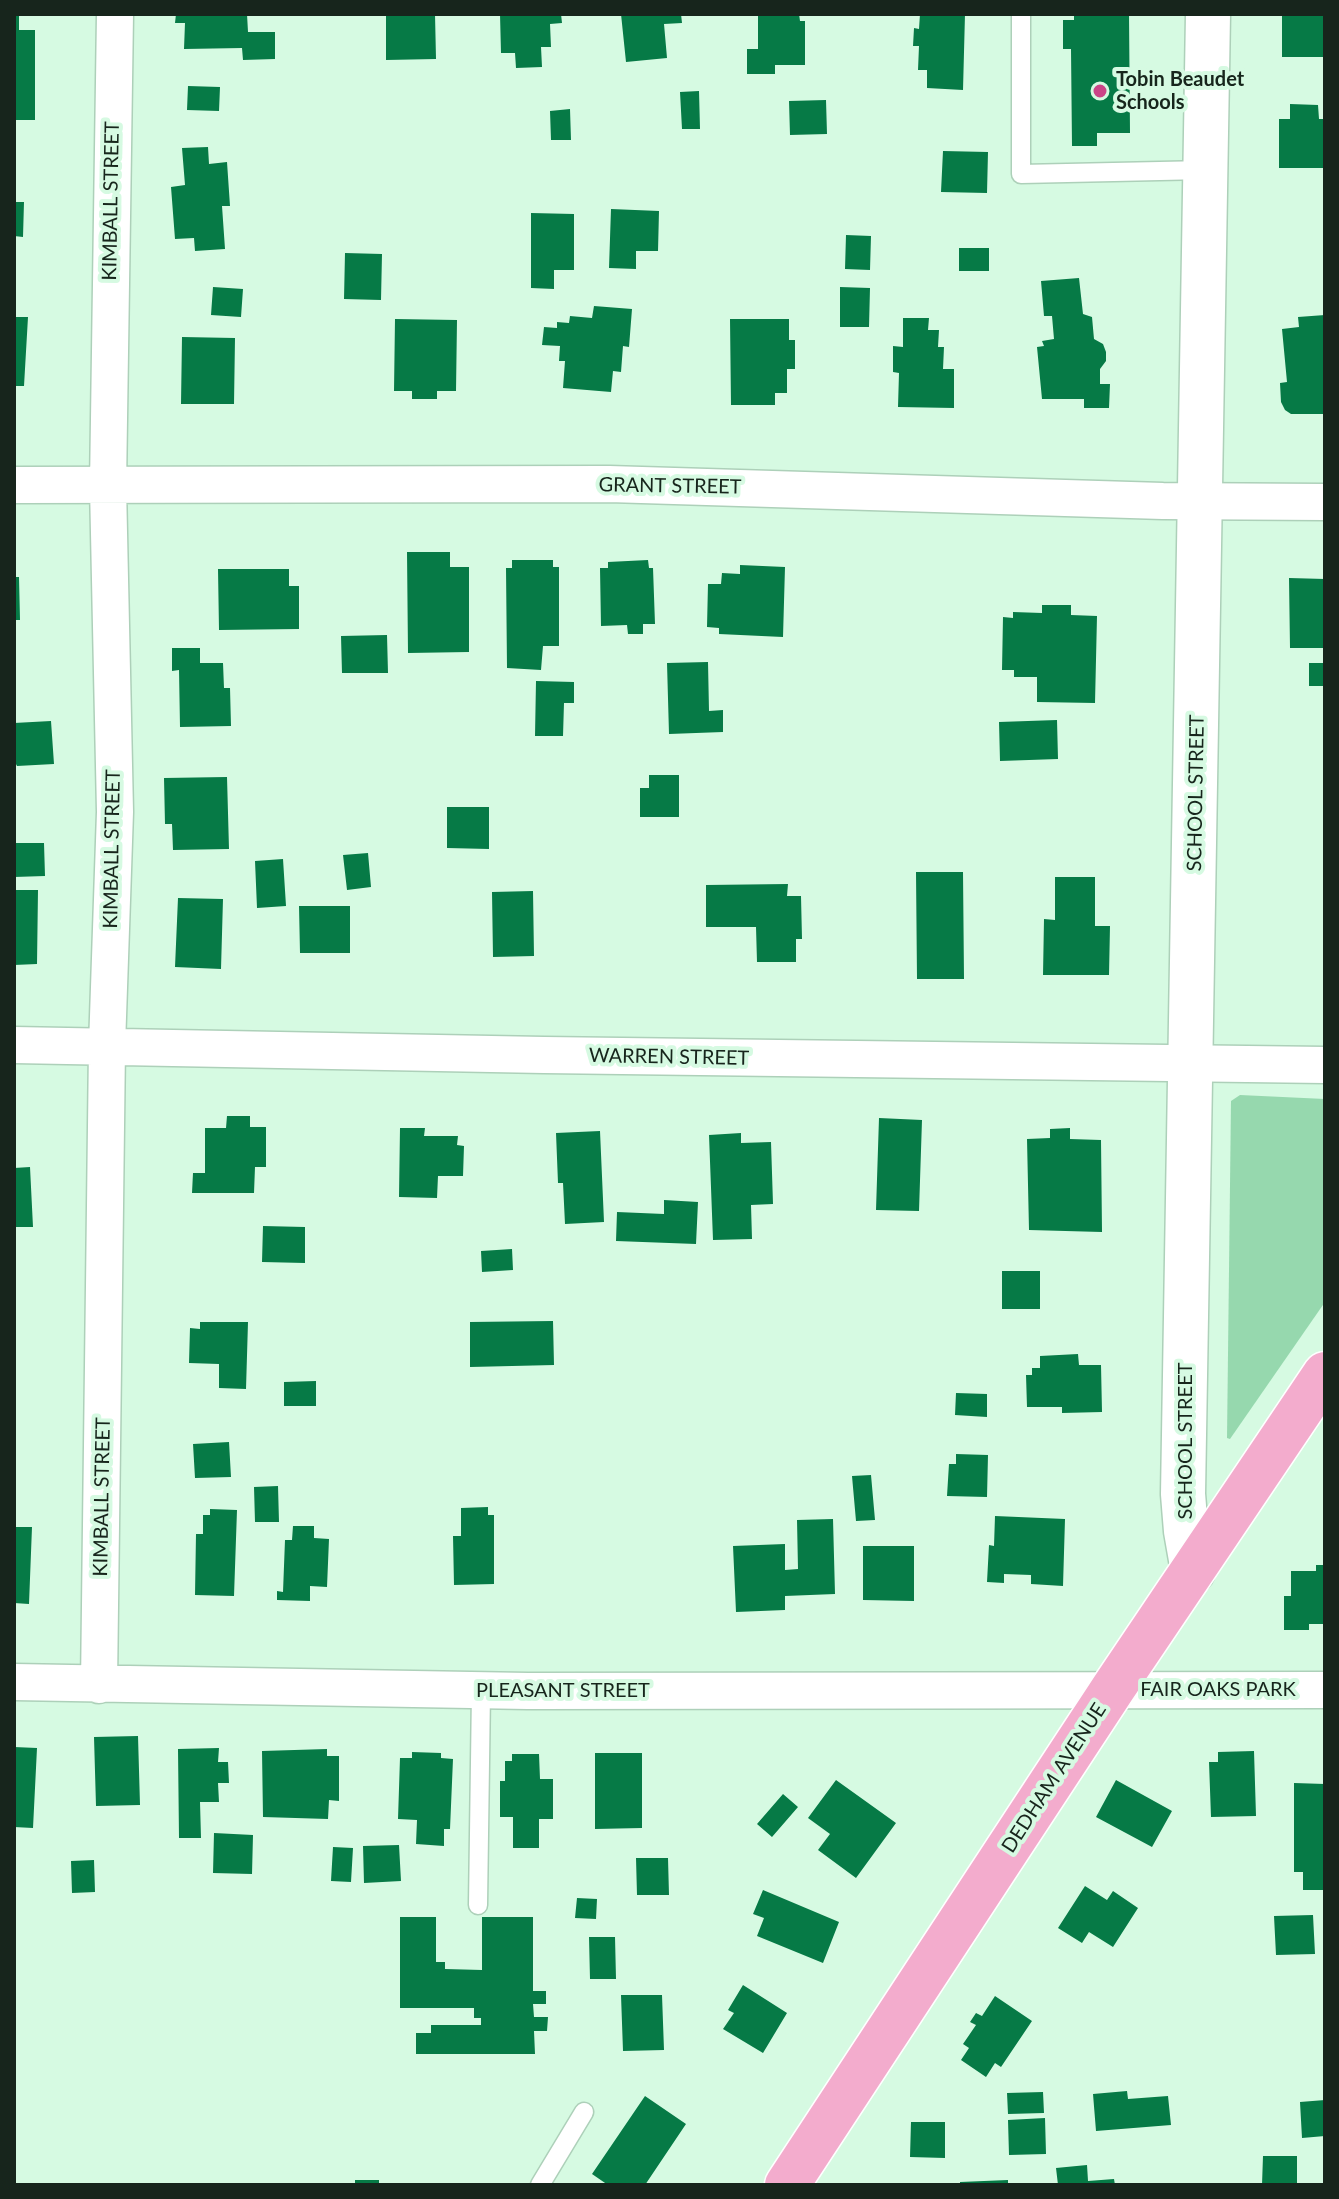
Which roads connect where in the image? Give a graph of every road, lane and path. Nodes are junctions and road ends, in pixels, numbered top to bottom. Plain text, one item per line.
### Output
1 (115, 14) edge
2 (1021, 14) edge
3 (1208, 14) edge
4 (1206, 170) junction
5 (14, 485) edge
6 (108, 486) junction
7 (1201, 501) junction
8 (1325, 502) edge
9 (14, 1045) edge
10 (107, 1046) junction
11 (1191, 1064) junction
12 (1325, 1065) edge
13 (1325, 1374) edge
14 (1193, 1571) junction
15 (14, 1682) edge
16 (99, 1685) junction
17 (1112, 1690) junction
18 (1325, 1690) edge
19 (481, 1691) junction
20 (478, 1905) dead end
21 (584, 2112) dead end
22 (540, 2185) edge
23 (787, 2185) edge

1 - 6 street, KIMBALL STREET
2 - 4 lane
3 - 4 street, SCHOOL STREET
4 - 7 street, SCHOOL STREET
5 - 6 street, GRANT STREET
6 - 7 street, GRANT STREET
6 - 10 street, KIMBALL STREET
7 - 8 street, GRANT STREET
7 - 11 street, SCHOOL STREET
9 - 10 street, WARREN STREET
10 - 11 street, WARREN STREET
10 - 16 street, KIMBALL STREET
11 - 12 street, WARREN STREET
11 - 14 street, SCHOOL STREET
13 - 14 main road, DEDHAM AVENUE
14 - 17 main road, DEDHAM AVENUE
15 - 16 street, PLEASANT STREET
16 - 19 street, PLEASANT STREET
17 - 18 street, FAIR OAKS PARK
17 - 19 street, PLEASANT STREET
17 - 23 main road, DEDHAM AVENUE
19 - 20 lane
21 - 22 lane

